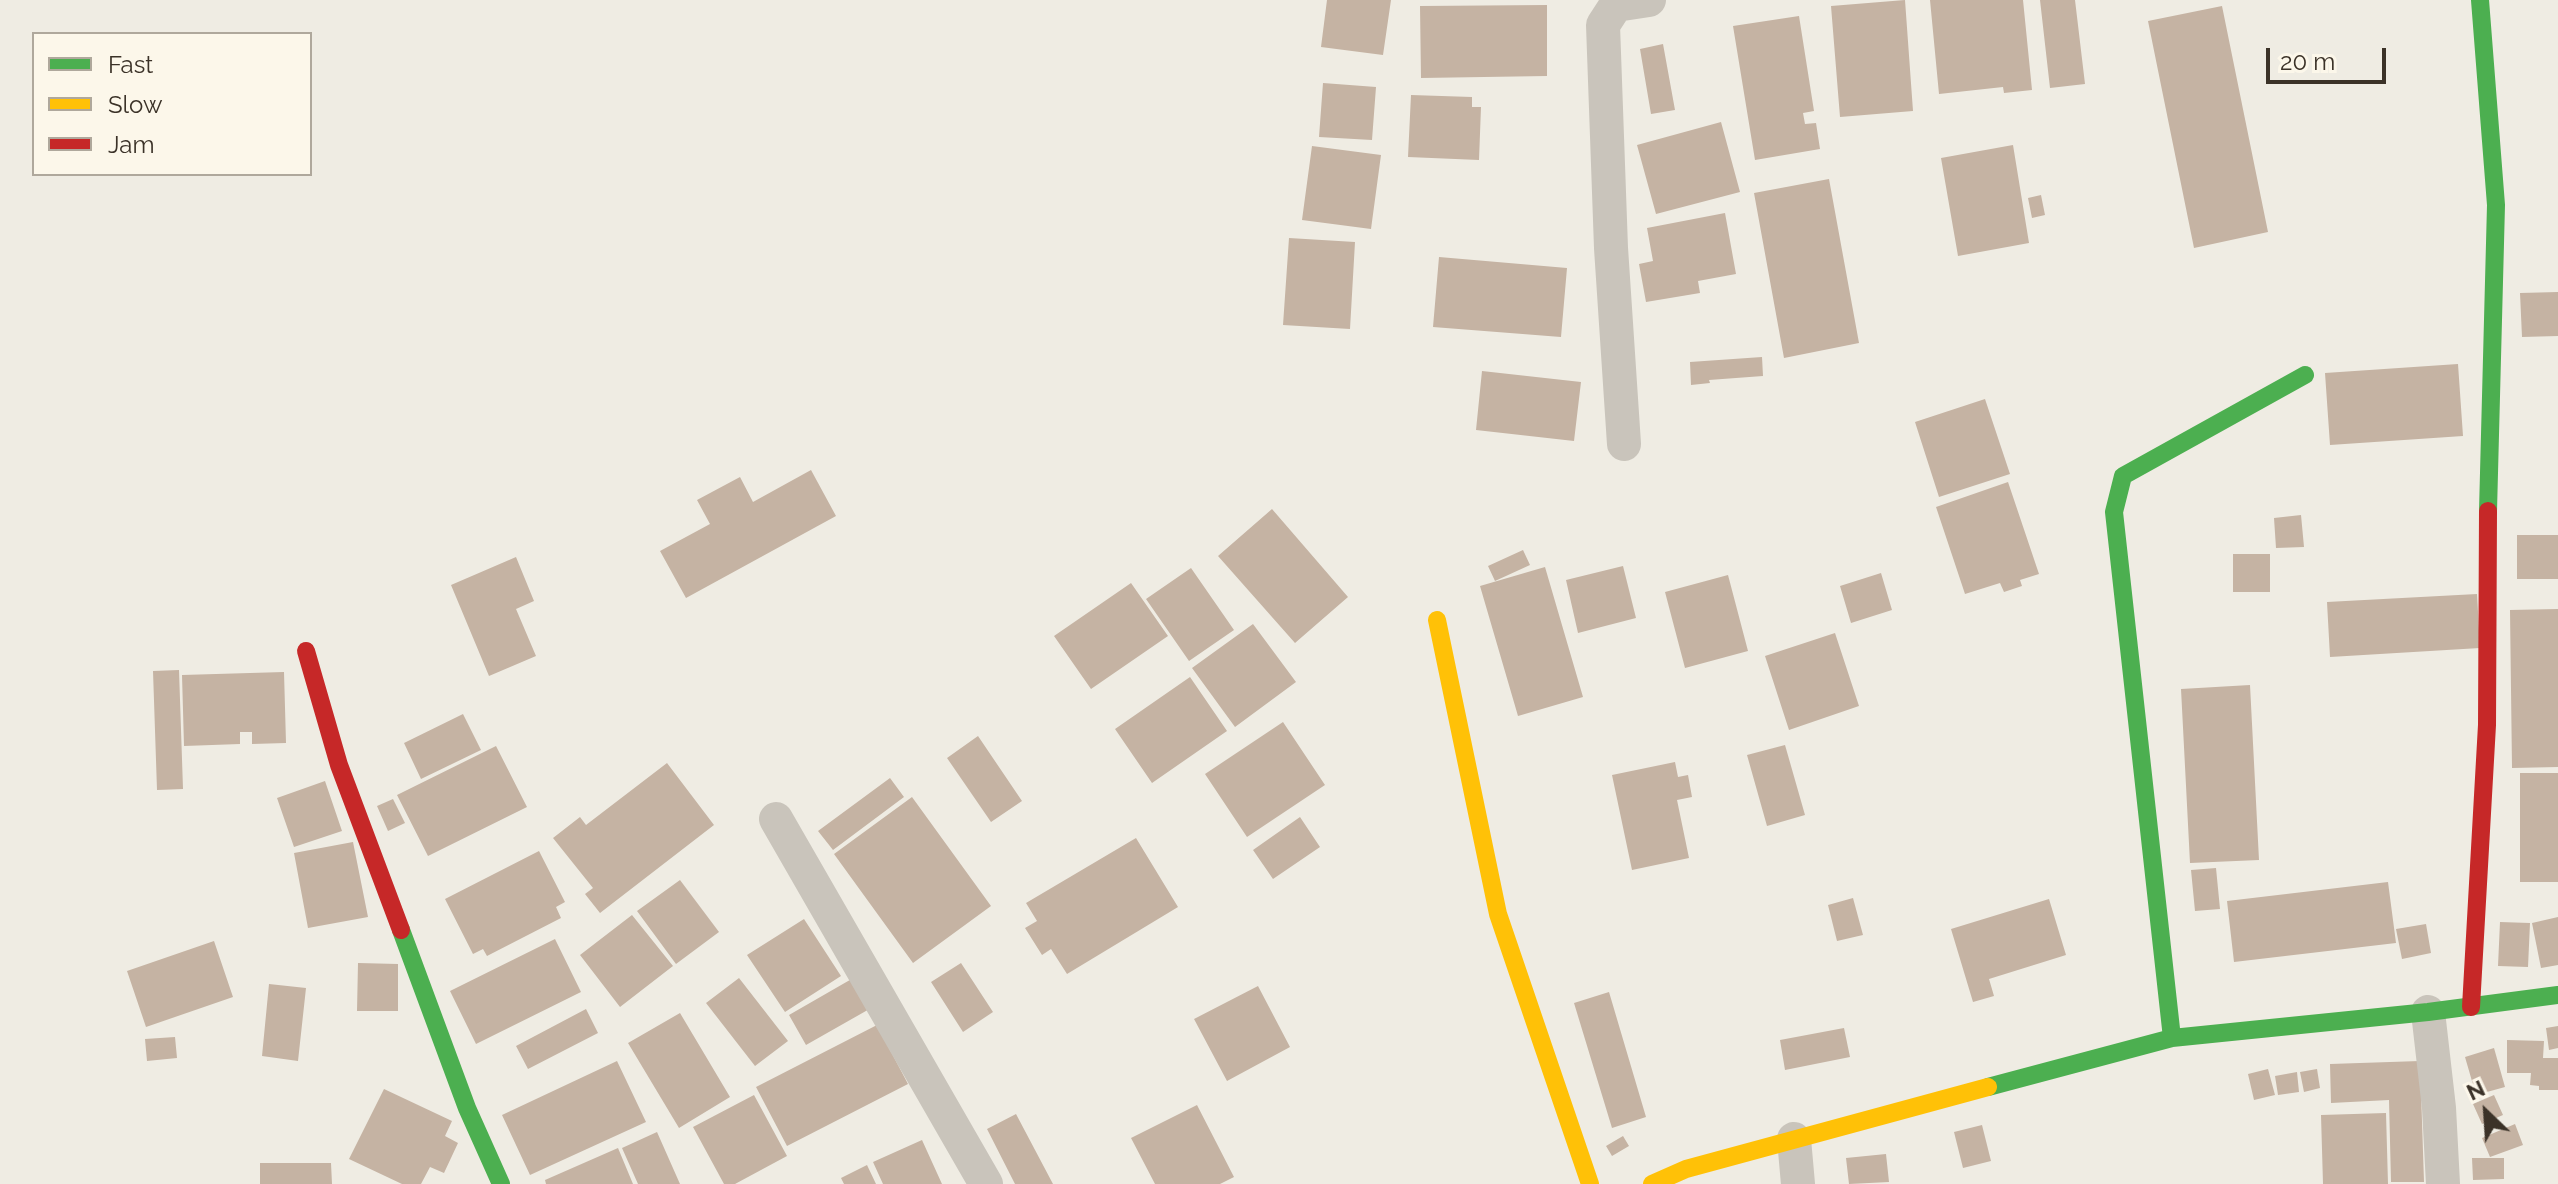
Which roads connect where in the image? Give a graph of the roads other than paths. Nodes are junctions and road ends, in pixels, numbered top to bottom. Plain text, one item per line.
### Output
1 (1649, 0) edge
2 (2480, 0) edge
3 (2305, 375) dead end
4 (1624, 444) dead end
5 (1437, 620) dead end
6 (306, 651) dead end
7 (776, 819) dead end
8 (2558, 995) edge
9 (2471, 1007) junction
10 (2428, 1012) junction
11 (2172, 1038) junction
12 (1794, 1139) junction
13 (501, 1184) edge
14 (986, 1184) edge
15 (1590, 1184) edge
16 (1652, 1184) edge
17 (1798, 1184) edge
18 (2443, 1184) edge

1 - 4 street
2 - 9 street
3 - 11 street
5 - 15 street
6 - 13 street
7 - 14 street
8 - 9 street
9 - 10 street
10 - 11 street
10 - 18 street
11 - 12 street
12 - 16 street
12 - 17 street

